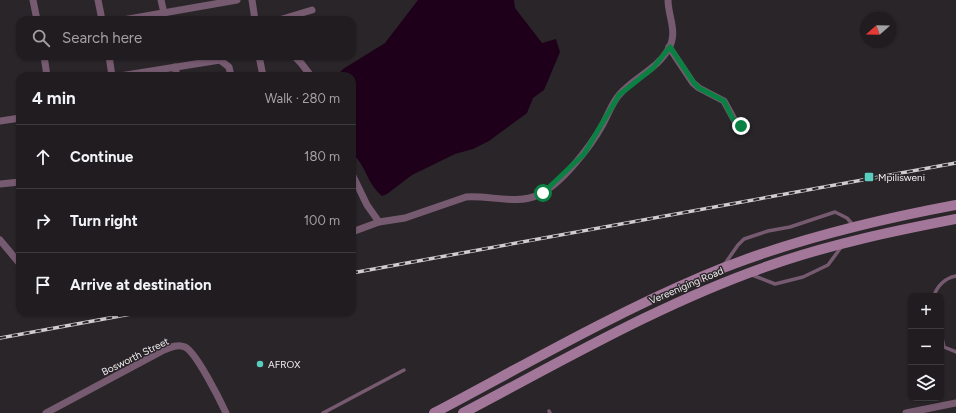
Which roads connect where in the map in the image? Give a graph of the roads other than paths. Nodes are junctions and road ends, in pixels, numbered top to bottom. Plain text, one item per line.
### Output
1 (32, 0) edge
2 (98, 0) edge
3 (161, 0) edge
4 (237, 0) edge
5 (252, 0) edge
6 (662, 0) edge
7 (216, 2) edge
8 (668, 3) edge
9 (312, 10) dead end
10 (164, 13) junction
11 (36, 16) edge
12 (101, 16) edge
13 (146, 16) edge
14 (254, 16) edge
15 (292, 16) edge
16 (670, 47) junction
17 (45, 60) edge
18 (110, 60) edge
19 (220, 60) edge
20 (220, 60) edge
21 (260, 60) edge
22 (298, 60) edge
23 (175, 67) junction
24 (46, 72) edge
25 (111, 72) edge
26 (144, 72) edge
27 (176, 72) edge
28 (230, 72) edge
29 (263, 72) edge
30 (308, 72) edge
31 (16, 119) edge
32 (0, 121) edge
33 (746, 128) dead end
34 (16, 182) edge
35 (356, 183) edge
36 (0, 184) edge
37 (956, 205) edge
38 (956, 218) edge
39 (379, 222) junction
40 (854, 226) junction
41 (356, 231) edge
42 (0, 240) edge
43 (843, 243) junction
44 (16, 259) edge
45 (722, 269) junction
46 (748, 274) junction
47 (956, 276) edge
48 (935, 293) edge
49 (944, 347) edge
50 (956, 352) edge
51 (404, 370) dead end
52 (956, 403) edge
53 (46, 413) edge
54 (226, 413) edge
55 (324, 413) edge
56 (434, 413) edge
57 (463, 413) edge
58 (906, 413) edge

1 - 11 street
2 - 12 street
3 - 10 street
4 - 7 street
5 - 14 street
6 - 8 street
7 - 10 street
8 - 16 street
9 - 15 street
10 - 13 street
16 - 33 street
16 - 39 street
17 - 24 street
18 - 25 street
19 - 23 street
20 - 28 street
21 - 29 street
22 - 30 street
23 - 26 street
23 - 27 street
31 - 32 street
34 - 36 street
35 - 39 street
37 - 40 main road, Vereeniging Road
38 - 43 main road, Vereeniging Road
39 - 41 street
40 - 45 main road, Vereeniging Road
40 - 45 lane
42 - 44 street
43 - 46 main road, Vereeniging Road
43 - 46 lane
45 - 56 main road, Vereeniging Road
46 - 57 main road, Vereeniging Road
47 - 48 lane
49 - 50 lane
51 - 55 lane
52 - 58 street
53 - 54 street, Bosworth Street

